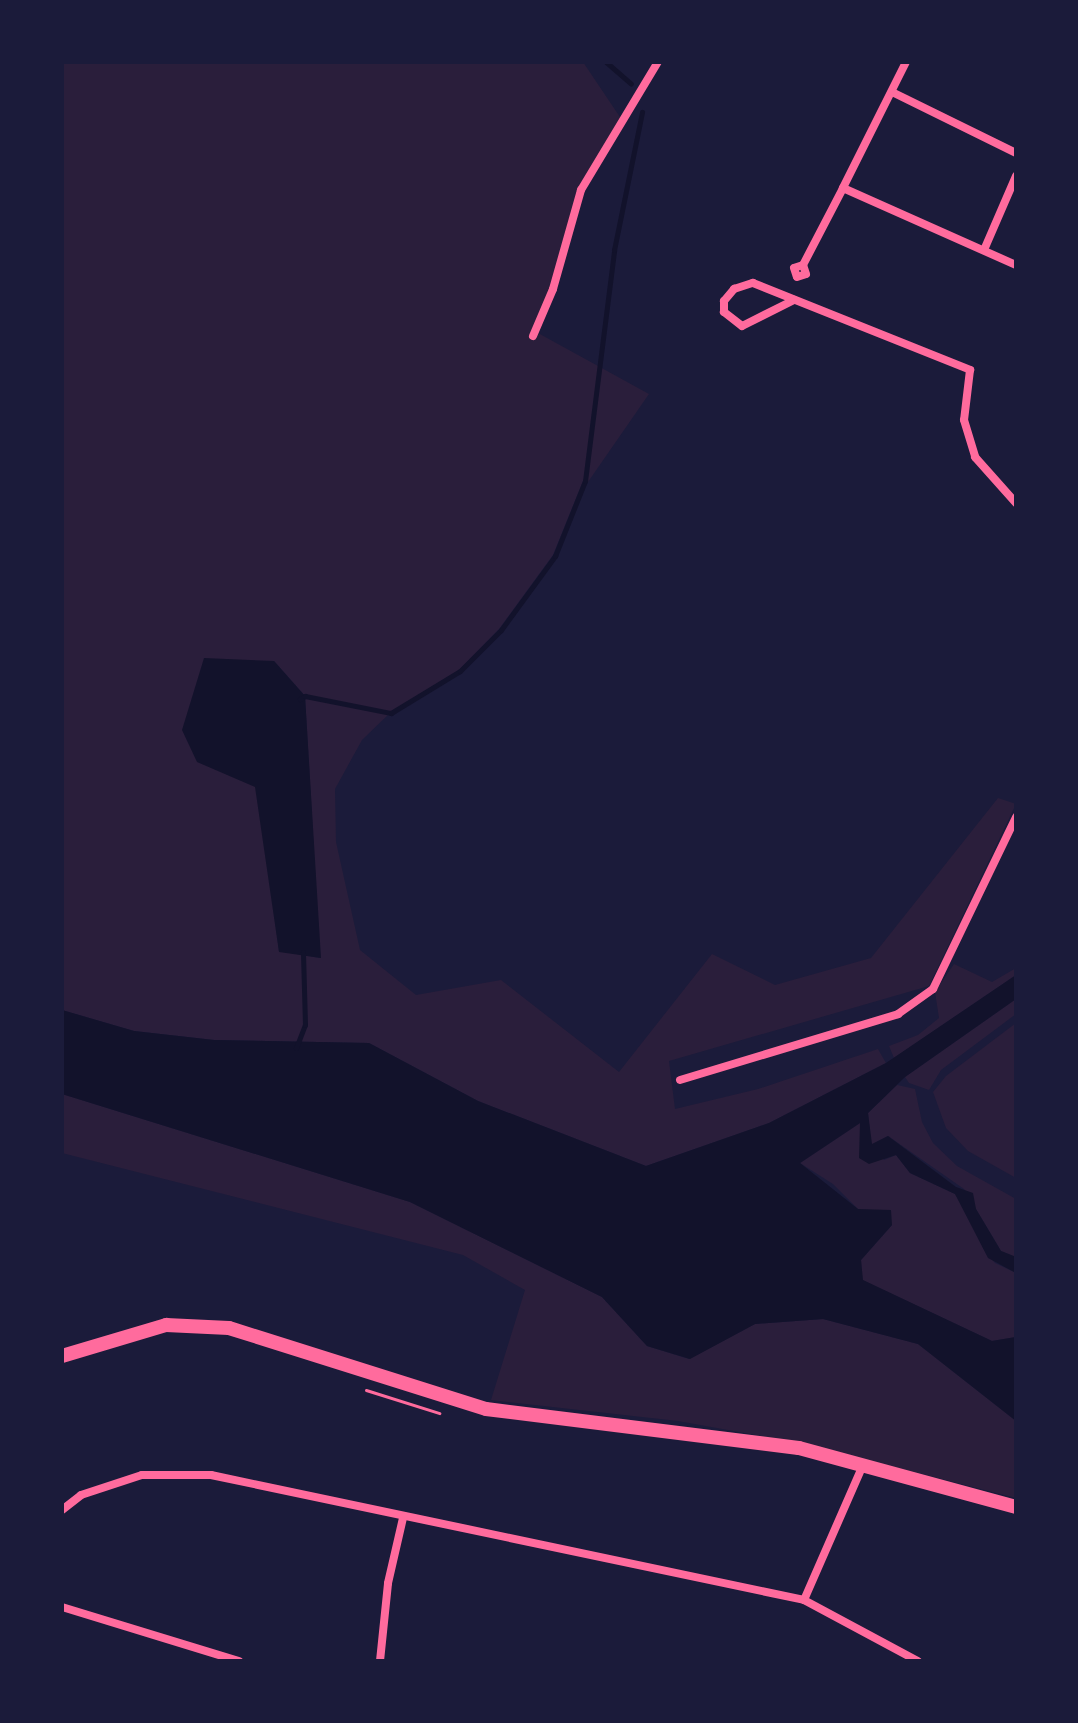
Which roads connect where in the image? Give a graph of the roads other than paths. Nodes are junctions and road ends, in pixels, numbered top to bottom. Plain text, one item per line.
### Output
1 (658, 62) edge
2 (906, 62) edge
3 (892, 92) junction
4 (1016, 153) edge
5 (1016, 176) edge
6 (843, 188) junction
7 (984, 250) junction
8 (803, 265) dead end
9 (1016, 265) edge
10 (794, 300) junction
11 (533, 336) dead end
12 (1016, 503) edge
13 (1016, 817) edge
14 (1014, 828) edge
15 (680, 1080) dead end
16 (62, 1356) edge
17 (864, 1463) junction
18 (1016, 1507) edge
19 (62, 1510) edge
20 (403, 1518) junction
21 (804, 1600) junction
22 (62, 1607) edge
23 (239, 1661) edge
24 (380, 1661) edge
25 (918, 1661) edge

1 - 11 street
2 - 3 street
3 - 4 street
3 - 6 street
5 - 7 street
6 - 7 street
6 - 8 street
7 - 9 street
10 - 10 street
10 - 12 street
13 - 14 street
14 - 15 street
16 - 17 street
17 - 18 street
17 - 21 street
19 - 20 street
20 - 21 street
20 - 24 street
21 - 25 street
22 - 23 street

